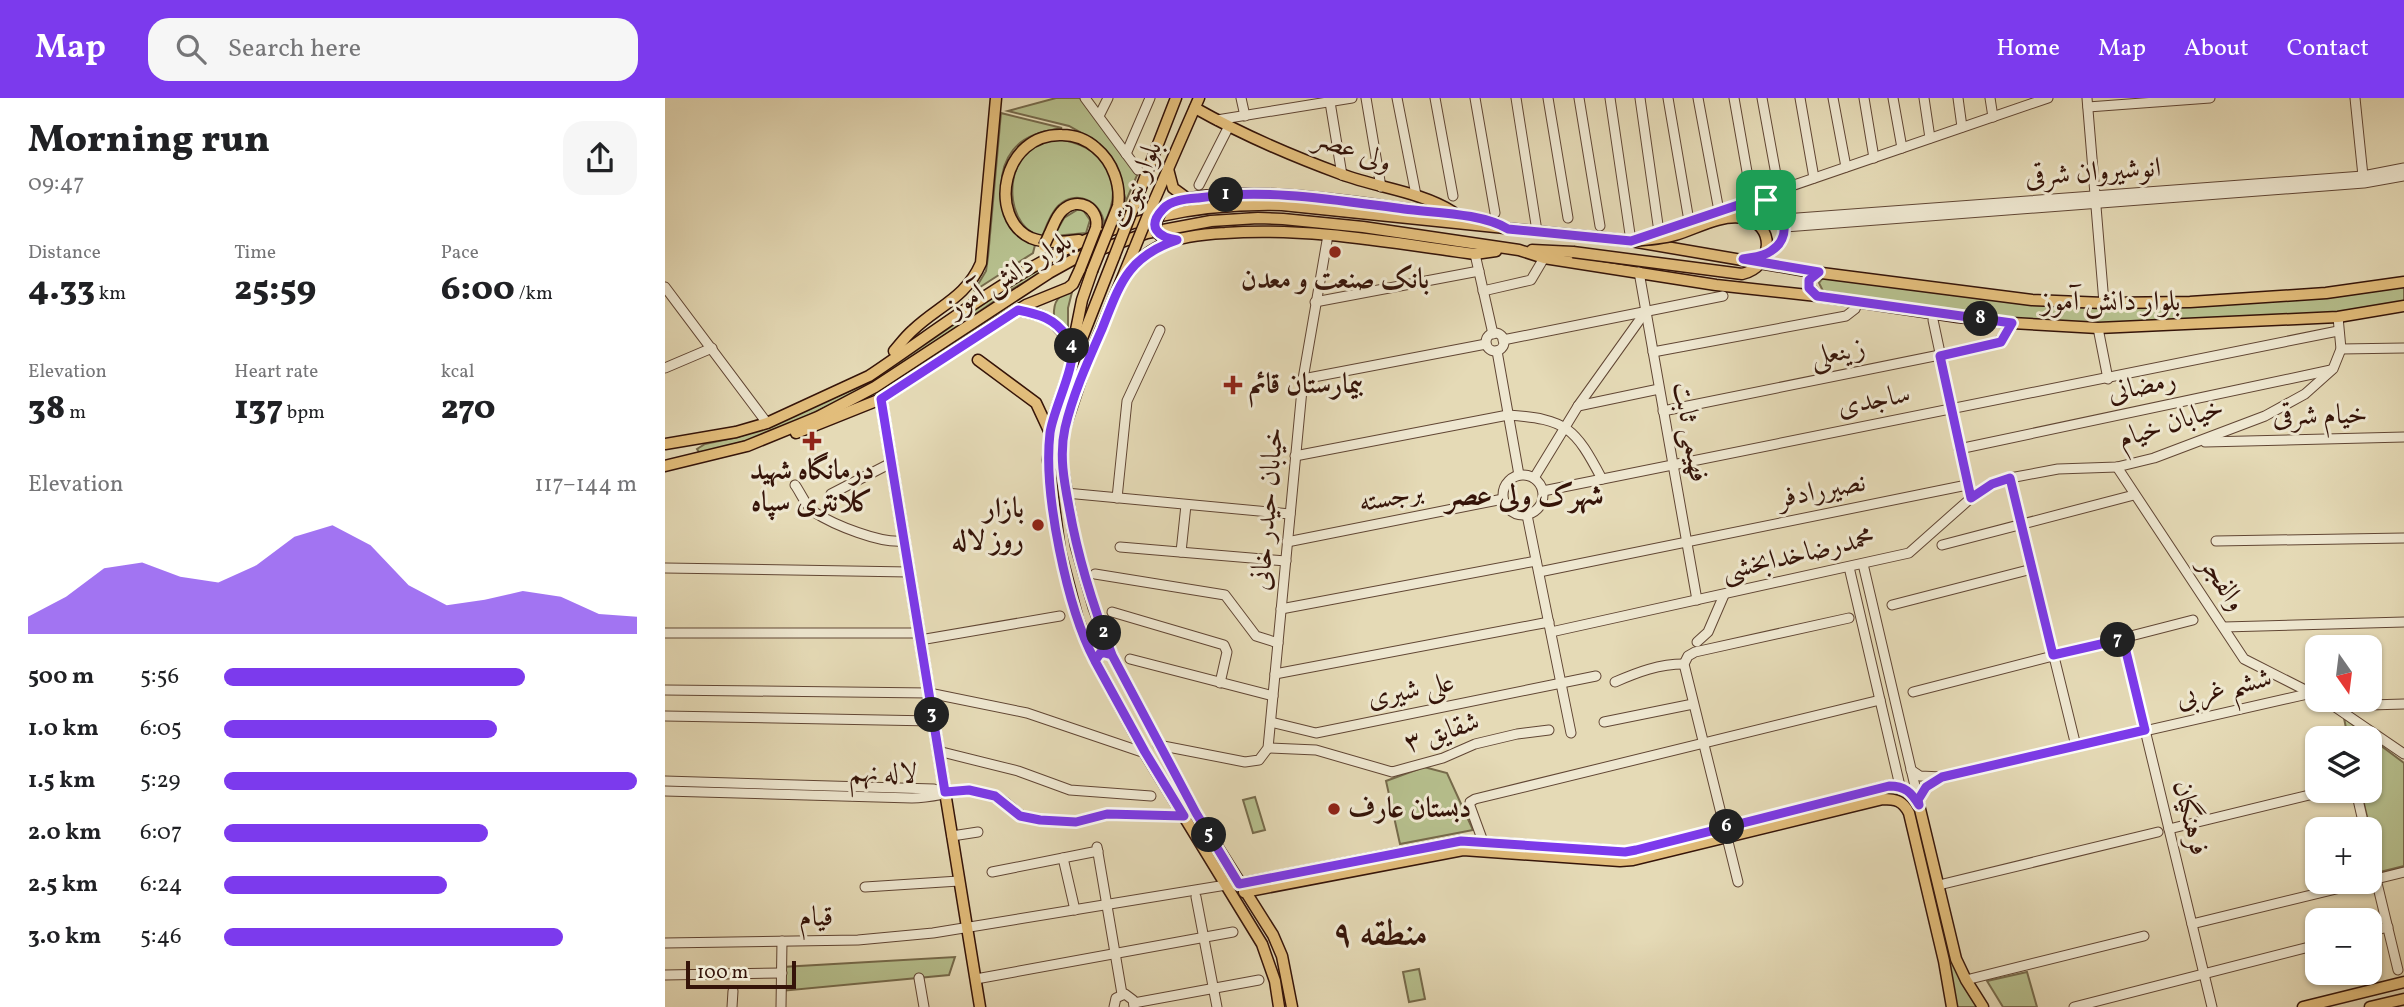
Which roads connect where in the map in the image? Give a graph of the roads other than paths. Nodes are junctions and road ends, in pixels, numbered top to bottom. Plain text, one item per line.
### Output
1 (996, 98) edge
2 (1085, 98) edge
3 (1108, 98) edge
4 (1150, 98) edge
5 (1176, 98) edge
6 (1241, 98) edge
7 (1275, 98) edge
8 (1347, 98) edge
9 (1366, 98) edge
10 (1397, 98) edge
11 (1435, 98) edge
12 (1475, 98) edge
13 (1516, 98) edge
14 (1548, 98) edge
15 (1579, 98) edge
16 (1610, 98) edge
17 (1640, 98) edge
18 (1668, 98) edge
19 (1698, 98) edge
20 (1734, 98) edge
21 (1762, 98) edge
22 (1800, 98) edge
23 (1833, 98) edge
24 (1864, 98) edge
25 (1893, 98) edge
26 (1924, 98) edge
27 (1958, 98) edge
28 (1990, 98) edge
29 (2048, 98) edge
30 (2210, 98) edge
31 (2355, 98) edge
32 (1312, 101) edge
33 (1330, 102) junction
34 (2023, 102) edge
35 (1197, 103) edge
36 (2088, 103) edge
37 (1278, 110) junction
38 (1099, 116) junction
39 (1245, 116) junction
40 (1993, 117) junction
41 (1217, 120) junction
42 (1229, 126) junction
43 (1962, 127) junction
44 (1930, 138) junction
45 (1902, 148) junction
46 (1126, 154) junction
47 (1874, 158) junction
48 (1846, 167) junction
49 (1168, 169) junction
50 (2404, 169) edge
51 (1139, 170) dead end
52 (1342, 175) junction
53 (2363, 176) junction
54 (2404, 176) edge
55 (1814, 178) junction
56 (1199, 185) dead end
57 (1381, 187) junction
58 (1779, 191) junction
59 (1416, 195) junction
60 (1453, 196) dead end
61 (1188, 199) junction
62 (1754, 199) junction
63 (2096, 200) junction
64 (1156, 209) junction
65 (1719, 211) junction
66 (1495, 213) dead end
67 (1458, 215) junction
68 (1568, 218) dead end
69 (1689, 221) junction
70 (1784, 223) junction
71 (1600, 226) dead end
72 (1508, 229) junction
73 (1537, 231) junction
74 (1096, 232) junction
75 (1659, 232) junction
76 (1328, 235) junction
77 (1177, 240) junction
78 (1631, 241) junction
79 (1514, 249) junction
80 (1475, 254) junction
81 (1544, 258) junction
82 (1743, 259) junction
83 (1086, 270) junction
84 (1479, 271) junction
85 (1639, 272) junction
86 (1819, 272) junction
87 (1122, 279) junction
88 (2404, 282) edge
89 (665, 287) edge
90 (1483, 291) junction
91 (1723, 296) dead end
92 (1817, 296) junction
93 (1315, 302) junction
94 (1858, 302) junction
95 (2104, 303) junction
96 (2404, 306) edge
97 (1018, 310) junction
98 (1646, 311) junction
99 (2338, 317) junction
100 (1933, 320) dead end
101 (2012, 323) junction
102 (2098, 328) junction
103 (1160, 330) dead end
104 (2338, 331) junction
105 (1493, 334) junction
106 (1503, 340) junction
107 (1486, 344) junction
108 (1072, 346) junction
109 (712, 348) junction
110 (2404, 348) edge
111 (2341, 349) junction
112 (894, 351) junction
113 (1497, 351) junction
114 (1653, 352) junction
115 (1940, 356) junction
116 (978, 360) dead end
117 (665, 368) edge
118 (1069, 369) junction
119 (2333, 369) junction
120 (1303, 379) junction
121 (2108, 379) junction
122 (1659, 389) junction
123 (881, 399) junction
124 (1578, 406) junction
125 (1950, 409) junction
126 (793, 410) junction
127 (1663, 411) junction
128 (1508, 415) junction
129 (767, 423) junction
130 (1566, 427) junction
131 (1050, 435) junction
132 (2404, 437) edge
133 (705, 438) junction
134 (769, 438) junction
135 (2196, 442) junction
136 (665, 445) edge
137 (1959, 449) junction
138 (713, 456) junction
139 (1296, 456) junction
140 (891, 463) junction
141 (665, 464) edge
142 (1672, 466) junction
143 (2117, 467) junction
144 (1519, 475) junction
145 (1534, 478) junction
146 (2010, 478) junction
147 (1602, 480) junction
148 (795, 485) dead end
149 (1967, 485) junction
150 (1543, 491) junction
151 (1066, 493) junction
152 (831, 494) dead end
153 (2134, 495) junction
154 (1117, 498) junction
155 (1971, 498) junction
156 (1503, 499) junction
157 (1186, 505) junction
158 (1290, 514) junction
159 (1527, 515) junction
160 (2021, 524) junction
161 (2404, 538) edge
162 (904, 541) junction
163 (2216, 541) dead end
164 (1287, 542) junction
165 (1686, 542) junction
166 (1942, 545) dead end
167 (1120, 547) dead end
168 (1181, 552) junction
169 (1909, 554) joint
170 (1286, 561) junction
171 (1536, 561) junction
172 (1863, 564) junction
173 (1849, 567) junction
174 (665, 568) edge
175 (2032, 569) junction
176 (909, 572) junction
177 (1539, 572) junction
178 (1095, 574) dead end
179 (1724, 595) junction
180 (1697, 600) junction
181 (1892, 605) dead end
182 (1281, 609) junction
183 (1112, 612) dead end
184 (1061, 616) dead end
185 (1849, 618) dead end
186 (2193, 620) dead end
187 (1549, 621) junction
188 (2404, 622) edge
189 (2224, 626) junction
190 (1102, 629) junction
191 (1551, 632) junction
192 (665, 633) edge
193 (1084, 635) junction
194 (920, 636) junction
195 (2123, 639) junction
196 (1278, 643) junction
197 (1696, 647) junction
198 (1112, 655) junction
199 (2053, 655) junction
200 (1130, 659) dead end
201 (1095, 661) junction
202 (1684, 664) junction
203 (1275, 674) junction
204 (1596, 676) dead end
205 (1615, 682) dead end
206 (1220, 683) junction
207 (1561, 684) junction
208 (665, 690) edge
209 (2305, 690) edge
210 (1913, 692) dead end
211 (929, 693) junction
212 (1273, 696) junction
213 (2305, 696) edge
214 (1880, 700) junction
215 (1693, 704) junction
216 (2382, 705) edge
217 (2404, 705) edge
218 (2344, 712) edge
219 (665, 716) edge
220 (933, 721) junction
221 (1271, 722) junction
222 (1605, 722) dead end
223 (1549, 730) dead end
224 (2145, 730) junction
225 (1571, 733) dead end
226 (1158, 745) junction
227 (1703, 745) junction
228 (2076, 746) junction
229 (1268, 748) junction
230 (938, 751) junction
231 (1145, 752) junction
232 (2404, 754) edge
233 (1911, 769) junction
234 (1942, 777) junction
235 (665, 781) edge
236 (1901, 786) junction
237 (683, 787) junction
238 (665, 791) edge
239 (945, 792) junction
240 (1151, 796) dead end
241 (2305, 796) edge
242 (1919, 802) junction
243 (1184, 816) junction
244 (2169, 829) junction
245 (978, 832) dead end
246 (1725, 832) junction
247 (2158, 832) dead end
248 (952, 836) junction
249 (1485, 846) junction
250 (1063, 858) junction
251 (992, 872) dead end
252 (2404, 872) edge
253 (2382, 878) edge
254 (960, 881) junction
255 (1738, 882) dead end
256 (1226, 885) junction
257 (1939, 885) junction
258 (865, 887) dead end
259 (1242, 888) junction
260 (2316, 894) edge
261 (2375, 894) edge
262 (1196, 897) dead end
263 (1107, 905) junction
264 (1075, 910) junction
265 (2192, 924) junction
266 (2388, 927) junction
267 (967, 928) junction
268 (2382, 929) edge
269 (1233, 932) dead end
270 (2144, 936) dead end
271 (1204, 937) junction
272 (782, 941) junction
273 (665, 943) edge
274 (2305, 948) edge
275 (1115, 953) junction
276 (2398, 970) dead end
277 (782, 973) junction
278 (2204, 974) junction
279 (665, 975) edge
280 (919, 978) dead end
281 (975, 979) junction
282 (1259, 980) dead end
283 (1966, 980) junction
284 (2404, 982) edge
285 (1213, 988) junction
286 (733, 991) dead end
287 (1122, 994) junction
288 (2404, 999) edge
289 (1134, 1005) edge
290 (732, 1007) edge
291 (781, 1007) edge
292 (924, 1007) edge
293 (980, 1007) edge
294 (1114, 1007) edge
295 (1217, 1007) edge
296 (1279, 1007) edge
297 (1292, 1007) edge
298 (1952, 1007) edge
299 (1983, 1007) edge
300 (2074, 1007) edge
301 (2212, 1007) edge
302 (2304, 1007) edge
303 (2370, 1007) edge

1 - 112 main road
2 - 38 street
3 - 38 street
4 - 46 street
5 - 118 main road, بلوار نبوت, bridge
6 - 39 street
7 - 37 street
8 - 33 street
9 - 57 street
10 - 59 street
11 - 60 street
12 - 66 street
13 - 73 street
14 - 68 street
15 - 71 street
16 - 78 street
17 - 75 street
18 - 69 street
19 - 65 street
20 - 62 street
21 - 58 street
22 - 55 street
23 - 48 street
24 - 47 street
25 - 45 street
26 - 44 street
27 - 43 street
28 - 40 street
29 - 34 street
30 - 36 street
31 - 53 street
32 - 33 street
32 - 37 street
33 - 52 street
34 - 40 street
35 - 41 main road, ولی عصر
35 - 49 main road, بلوار نبوت
36 - 63 street
37 - 39 street
38 - 46 street
39 - 41 street
40 - 43 street
41 - 42 main road, ولی عصر
42 - 52 main road, ولی عصر
42 - 56 street
43 - 44 street
44 - 45 street
45 - 47 street
46 - 51 street
47 - 48 street
48 - 55 street
49 - 61 main road
49 - 64 main road, بلوار نبوت
50 - 53 street, انوشیروان شرقی
52 - 57 main road, ولی عصر
53 - 63 street, انوشیروان شرقی
54 - 63 street, انوشیروان شرقی
55 - 58 street
57 - 59 main road, ولی عصر
58 - 62 street
59 - 67 main road, ولی عصر
61 - 64 main road
61 - 67 main road
62 - 65 street
62 - 70 street
63 - 70 street, انوشیروان شرقی
63 - 95 street
64 - 77 main road, bridge
64 - 87 main road, بلوار نبوت, bridge
65 - 69 street
67 - 72 main road
69 - 75 street
70 - 82 street
72 - 73 main road, بلوار دانش آموز
72 - 74 main road, بلوار دانش آموز
73 - 78 main road, بلوار دانش آموز
74 - 83 main road, bridge
74 - 83 main road, bridge
74 - 112 main road
74 - 126 main road, بلوار دانش آموز
75 - 78 street
76 - 77 main road
76 - 80 main road
76 - 93 street, خیابان حیدر خانی
77 - 87 main road
78 - 79 main road, bridge
78 - 82 main road, بلوار دانش آموز
79 - 80 main road
79 - 81 main road, بلوار دانش آموز
79 - 134 main road, بلوار دانش آموز
80 - 84 street
81 - 85 main road, بلوار دانش آموز
81 - 90 street
82 - 86 main road, بلوار دانش آموز
83 - 97 main road
83 - 108 main road
84 - 90 street
84 - 93 street
85 - 92 main road, بلوار دانش آموز
85 - 98 street, فهیمی ثابت
86 - 92 main road
86 - 95 main road, بلوار دانش آموز
87 - 151 main road, بلوار نبوت
88 - 95 main road, بلوار دانش آموز
89 - 109 street
90 - 105 street
91 - 98 street
92 - 94 main road, بلوار دانش آموز
93 - 120 street, خیابان حیدر خانی
94 - 101 main road, بلوار دانش آموز
94 - 114 street
96 - 99 main road, بلوار دانش آموز
97 - 108 main road
97 - 123 main road
98 - 106 street
98 - 114 street, فهیمی ثابت
98 - 124 street
99 - 102 main road, بلوار دانش آموز
99 - 104 street
100 - 115 street
101 - 102 main road, بلوار دانش آموز
101 - 115 street, زینعلی
102 - 121 street
103 - 154 street
104 - 111 street
104 - 121 street, ساجدی
105 - 106 street
105 - 107 street
106 - 113 street
107 - 113 street
107 - 120 street
108 - 118 main road
109 - 117 street
109 - 129 street
110 - 111 street
111 - 119 street, خیابان خیام
112 - 126 main road
113 - 128 street
114 - 122 street, فهیمی ثابت
115 - 125 street
115 - 127 street, زینعلی
116 - 131 main road
118 - 131 main road
119 - 135 street, خیابان خیام
119 - 137 street, رمضانی
120 - 139 street, خیابان حیدر خانی
121 - 125 street, ساجدی
122 - 124 street
122 - 127 street, فهیمی ثابت
123 - 134 main road
123 - 140 main road
124 - 130 street
125 - 137 street
125 - 142 street, ساجدی
126 - 129 main road
127 - 142 street, فهیمی ثابت
128 - 130 street
128 - 139 street
128 - 144 street
129 - 133 main road
130 - 145 street
130 - 147 street
131 - 193 main road
132 - 135 street, خیام شرقی
133 - 136 main road
133 - 138 main road
134 - 138 main road, بلوار دانش آموز
135 - 143 street, خیابان خیام
136 - 141 main road
137 - 149 street
138 - 141 main road, بلوار دانش آموز
139 - 158 street, خیابان حیدر خانی
140 - 152 street
140 - 162 main road
142 - 147 street, ساجدی
142 - 165 street, فهیمی ثابت
143 - 146 street, خیابان خیام
143 - 153 street, والفجر
144 - 145 street
144 - 156 street
145 - 150 street
146 - 155 street, خیابان خیام
146 - 160 street
147 - 150 street, ساجدی
148 - 162 street
149 - 155 street
149 - 165 street, نصیررادفر
150 - 159 street
151 - 154 street
151 - 190 main road, بلوار نبوت
153 - 160 street
153 - 189 street, والفجر
154 - 157 street
155 - 169 street, خیابان خیام
156 - 159 street
156 - 164 street, برجسته
157 - 158 street
157 - 168 street
158 - 164 street, خیابان حیدر خانی
159 - 171 street
160 - 166 street
160 - 175 street
161 - 163 street
162 - 176 main road
164 - 170 street, خیابان حیدر خانی
165 - 177 street, نصیررادفر
165 - 180 street, فهیمی ثابت
167 - 168 street
168 - 170 street
169 - 172 street, محمدرضاخدابخشی
170 - 182 street, خیابان حیدر خانی
171 - 177 street
171 - 182 street
172 - 173 street, محمدرضاخدابخشی
172 - 233 street
173 - 179 street, محمدرضاخدابخشی
173 - 214 street
174 - 176 street
175 - 181 street
175 - 199 street
176 - 194 main road
177 - 187 street
178 - 196 street
179 - 180 street, محمدرضاخدابخشی
179 - 197 street
180 - 191 street, محمدرضاخدابخشی
182 - 196 street, خیابان حیدر خانی
183 - 206 street
184 - 194 street
185 - 197 street
186 - 195 street
187 - 191 street
187 - 203 street
188 - 189 street
189 - 209 street, والفجر
190 - 193 main road
190 - 198 main road, بلوار نبوت
191 - 207 street
192 - 194 street
193 - 201 main road
194 - 211 main road
195 - 199 street
195 - 224 street, فرهنگیان
196 - 203 street, خیابان حیدر خانی
197 - 202 street
198 - 201 main road
198 - 226 main road, بلوار نبوت
199 - 210 street
199 - 228 street
200 - 206 street
201 - 231 main road
202 - 205 street
202 - 215 street
203 - 212 street, خیابان حیدر خانی
204 - 207 street, علی شیری
206 - 212 street
207 - 221 street, علی شیری
207 - 225 street
208 - 211 street
211 - 220 main road
211 - 231 street
212 - 221 street, خیابان حیدر خانی
213 - 224 street, ششم غربی
214 - 227 street
214 - 236 street
215 - 222 street
215 - 227 street
216 - 217 street
218 - 232 street
219 - 220 street
220 - 230 main road
221 - 229 street, خیابان حیدر خانی
223 - 229 street, شقایق ۳
224 - 228 street, ششم غربی
224 - 244 street, فرهنگیان
226 - 229 street
226 - 259 main road, بلوار نبوت
227 - 246 street
227 - 249 street
228 - 234 street, ششم غربی
230 - 239 main road
230 - 240 street
231 - 243 main road
233 - 234 street
233 - 242 street
234 - 242 street
235 - 237 street, لاله نهم
236 - 242 main road
236 - 246 main road
237 - 238 street, لاله نهم
237 - 239 street, لاله نهم
239 - 243 street, لاله نهم
239 - 248 main road
241 - 244 street
242 - 257 main road
243 - 256 main road
244 - 265 street, فرهنگیان
245 - 248 street
246 - 249 main road
246 - 255 street
246 - 298 main road
247 - 257 street
248 - 254 main road
249 - 259 main road
250 - 251 street
250 - 263 street
250 - 264 street
252 - 253 street
254 - 258 street
254 - 267 main road
256 - 263 street, قیام
256 - 296 main road
257 - 283 main road
259 - 297 main road, بلوار نبوت
260 - 265 street
261 - 266 street
262 - 271 street
263 - 264 street, قیام
263 - 275 street
264 - 267 street, قیام
265 - 278 street, فرهنگیان
266 - 268 street
266 - 276 street
267 - 272 street, قیام
267 - 281 main road
269 - 271 street
270 - 283 street
271 - 275 street
271 - 285 street
272 - 273 street, قیام
272 - 277 street
274 - 278 street
275 - 281 street
275 - 287 street
277 - 279 street
277 - 291 street
278 - 300 street
278 - 301 street, فرهنگیان
280 - 292 street
281 - 293 main road
282 - 285 street
283 - 299 main road
284 - 302 main road
285 - 289 street
285 - 295 street
286 - 290 street
287 - 289 street
287 - 294 street
288 - 303 main road

